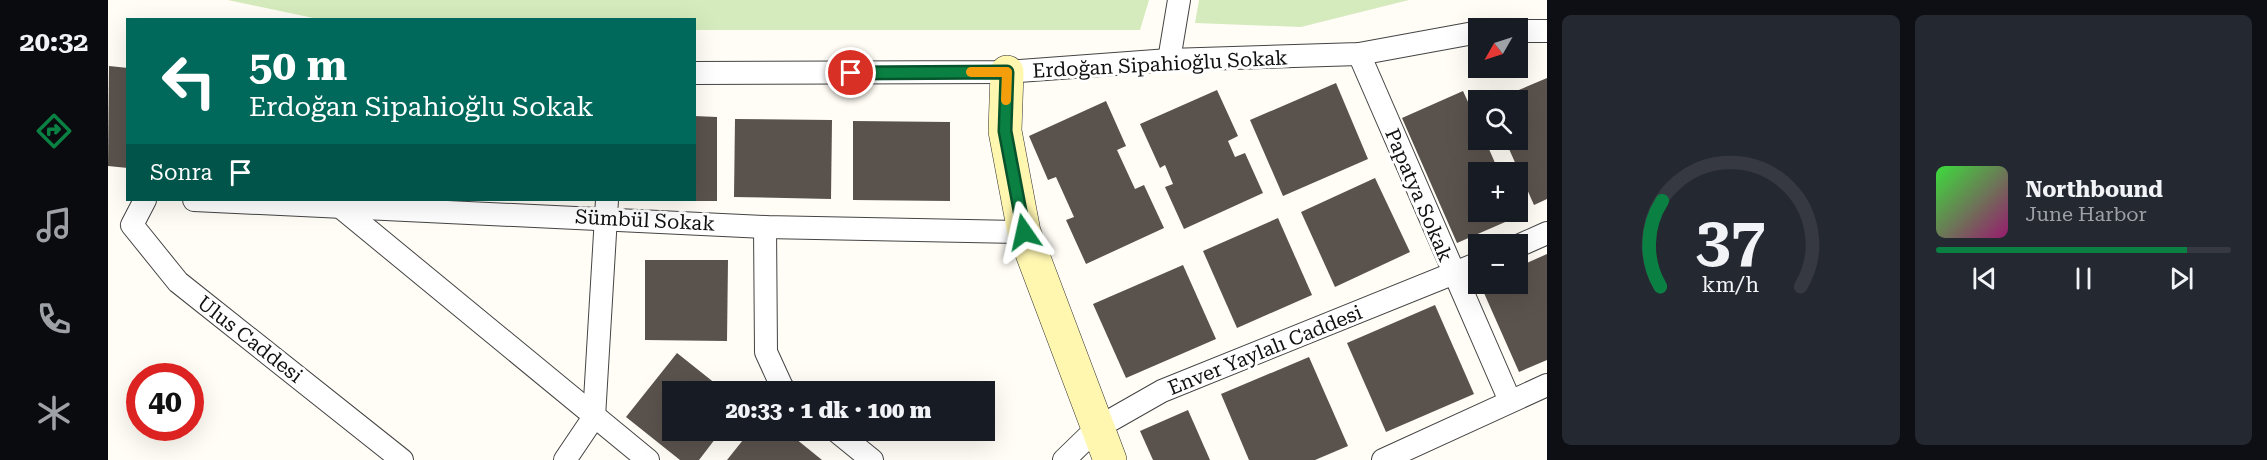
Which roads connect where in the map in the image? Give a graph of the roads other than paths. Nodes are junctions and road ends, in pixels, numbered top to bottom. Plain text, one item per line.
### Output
1 (1179, 0) edge
2 (1528, 31) edge
3 (1547, 31) edge
4 (1468, 34) edge
5 (1359, 54) junction
6 (1169, 60) junction
7 (1007, 72) junction
8 (696, 73) edge
9 (144, 201) edge
10 (223, 201) edge
11 (338, 205) junction
12 (607, 209) edge
13 (765, 226) junction
14 (1024, 232) junction
15 (1547, 233) edge
16 (1528, 242) edge
17 (1468, 268) edge
18 (1453, 274) junction
19 (779, 381) edge
20 (1547, 385) edge
21 (1510, 401) junction
22 (594, 417) junction
23 (1097, 428) junction
24 (849, 441) edge
25 (402, 460) edge
26 (565, 460) edge
27 (648, 460) edge
28 (872, 460) edge
29 (1064, 460) edge
30 (1110, 460) edge
31 (1383, 460) edge

1 - 6 street
2 - 3 street
4 - 5 street, Erdoğan Sipahioğlu Sokak
5 - 6 street, Erdoğan Sipahioğlu Sokak
5 - 18 street, Papatya Sokak
6 - 7 street, Erdoğan Sipahioğlu Sokak
7 - 8 street, Erdoğan Sipahioğlu Sokak
7 - 14 street
9 - 25 street, Ulus Caddesi
10 - 11 street, Sümbül Sokak
11 - 12 street, Sümbül Sokak
11 - 22 street
12 - 13 street, Sümbül Sokak
12 - 22 street
13 - 14 street, Sümbül Sokak
13 - 19 street
14 - 23 street
15 - 16 street
17 - 18 street, Enver Yaylalı Caddesi
18 - 21 street, Papatya Sokak
18 - 23 street, Enver Yaylalı Caddesi
20 - 21 street
21 - 31 street
22 - 26 street
22 - 27 street
23 - 29 street, Enver Yaylalı Caddesi
23 - 30 street
24 - 28 street

